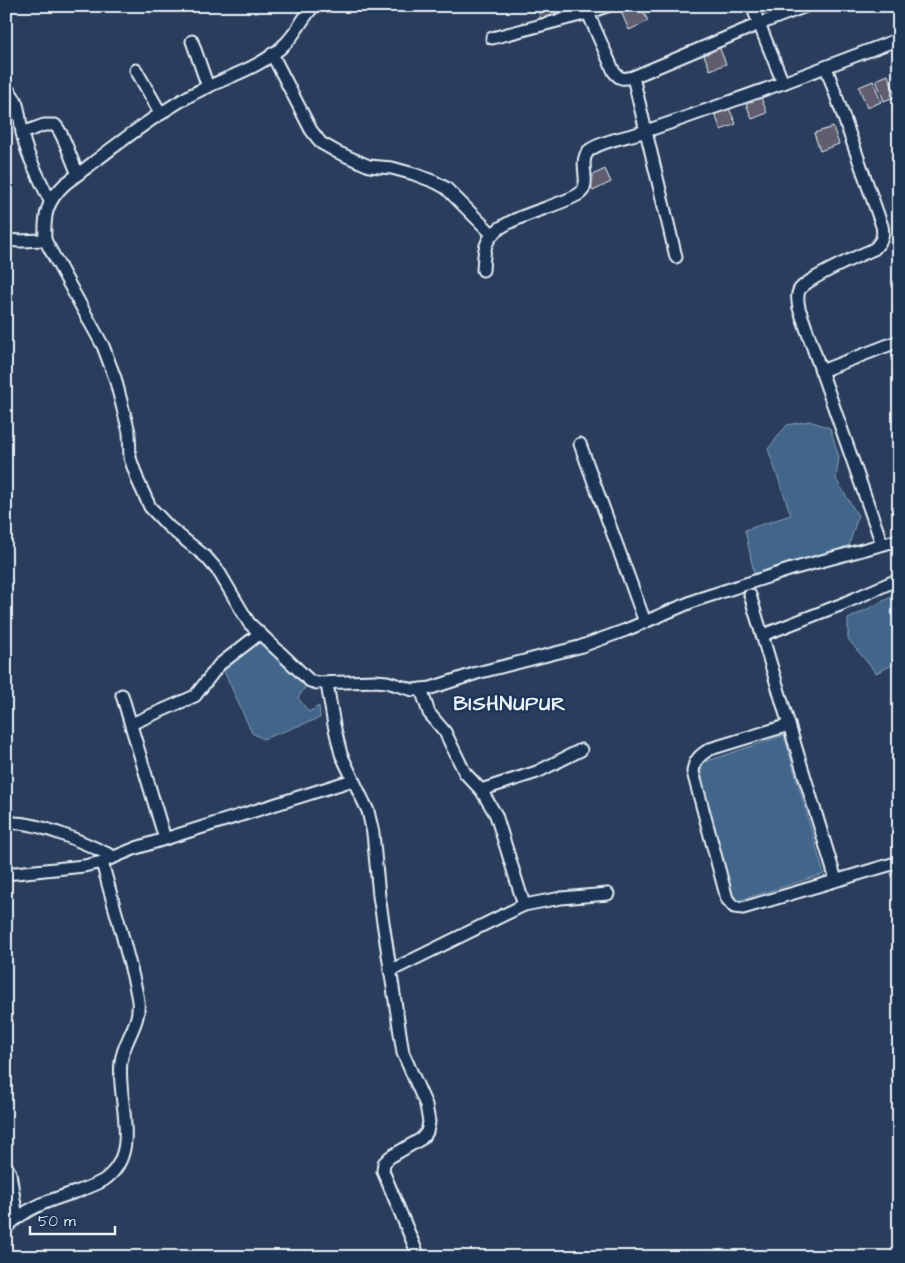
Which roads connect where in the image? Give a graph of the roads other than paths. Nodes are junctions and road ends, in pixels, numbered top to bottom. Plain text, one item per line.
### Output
1 (314, 6) edge
2 (608, 6) edge
3 (752, 6) edge
4 (806, 6) edge
5 (588, 13) junction
6 (759, 24) junction
7 (492, 38) dead end
8 (899, 39) edge
9 (192, 41) dead end
10 (272, 54) junction
11 (826, 67) junction
12 (136, 70) dead end
13 (633, 77) junction
14 (783, 83) junction
15 (208, 87) junction
16 (6, 89) edge
17 (161, 114) junction
18 (646, 131) junction
19 (22, 133) junction
20 (78, 174) junction
21 (50, 201) junction
22 (492, 234) junction
23 (6, 238) edge
24 (45, 240) junction
25 (676, 257) dead end
26 (484, 270) dead end
27 (899, 341) edge
28 (821, 371) junction
29 (580, 444) dead end
30 (899, 540) edge
31 (882, 544) junction
32 (899, 579) edge
33 (750, 595) dead end
34 (646, 622) junction
35 (260, 634) junction
36 (763, 635) junction
37 (327, 684) junction
38 (421, 689) junction
39 (122, 695) dead end
40 (130, 724) junction
41 (789, 725) junction
42 (581, 750) dead end
43 (353, 780) junction
44 (481, 790) junction
45 (6, 824) edge
46 (166, 839) junction
47 (114, 857) junction
48 (102, 862) junction
49 (899, 862) edge
50 (6, 874) edge
51 (836, 880) junction
52 (608, 894) dead end
53 (524, 905) junction
54 (390, 971) junction
55 (6, 1166) edge
56 (17, 1218) junction
57 (6, 1228) edge
58 (419, 1257) edge

1 - 10 street
2 - 5 street
3 - 6 street
4 - 6 street
5 - 7 street
5 - 13 street
6 - 13 street
6 - 14 street
8 - 11 street
9 - 15 street
10 - 15 street
10 - 22 street
11 - 14 street
11 - 28 street
12 - 17 street
13 - 18 street
14 - 18 street
15 - 17 street
16 - 19 street
17 - 20 street
18 - 22 street
18 - 25 street
19 - 20 street
19 - 21 street
20 - 21 street
21 - 24 street
22 - 26 street
23 - 24 street
24 - 35 street
27 - 28 street
28 - 31 street
29 - 34 street
30 - 31 street
31 - 34 street
32 - 36 street
33 - 36 street
34 - 38 street
35 - 37 street
35 - 40 street
36 - 41 street
37 - 38 street
37 - 43 street
38 - 44 street
39 - 40 street
40 - 46 street
41 - 51 street
41 - 51 street
42 - 44 street
43 - 46 street
43 - 54 street
44 - 53 street
45 - 47 street
46 - 47 street
47 - 48 street
48 - 50 street
48 - 56 street
49 - 51 street
52 - 53 street
53 - 54 street
54 - 58 street
55 - 56 street
56 - 57 street

